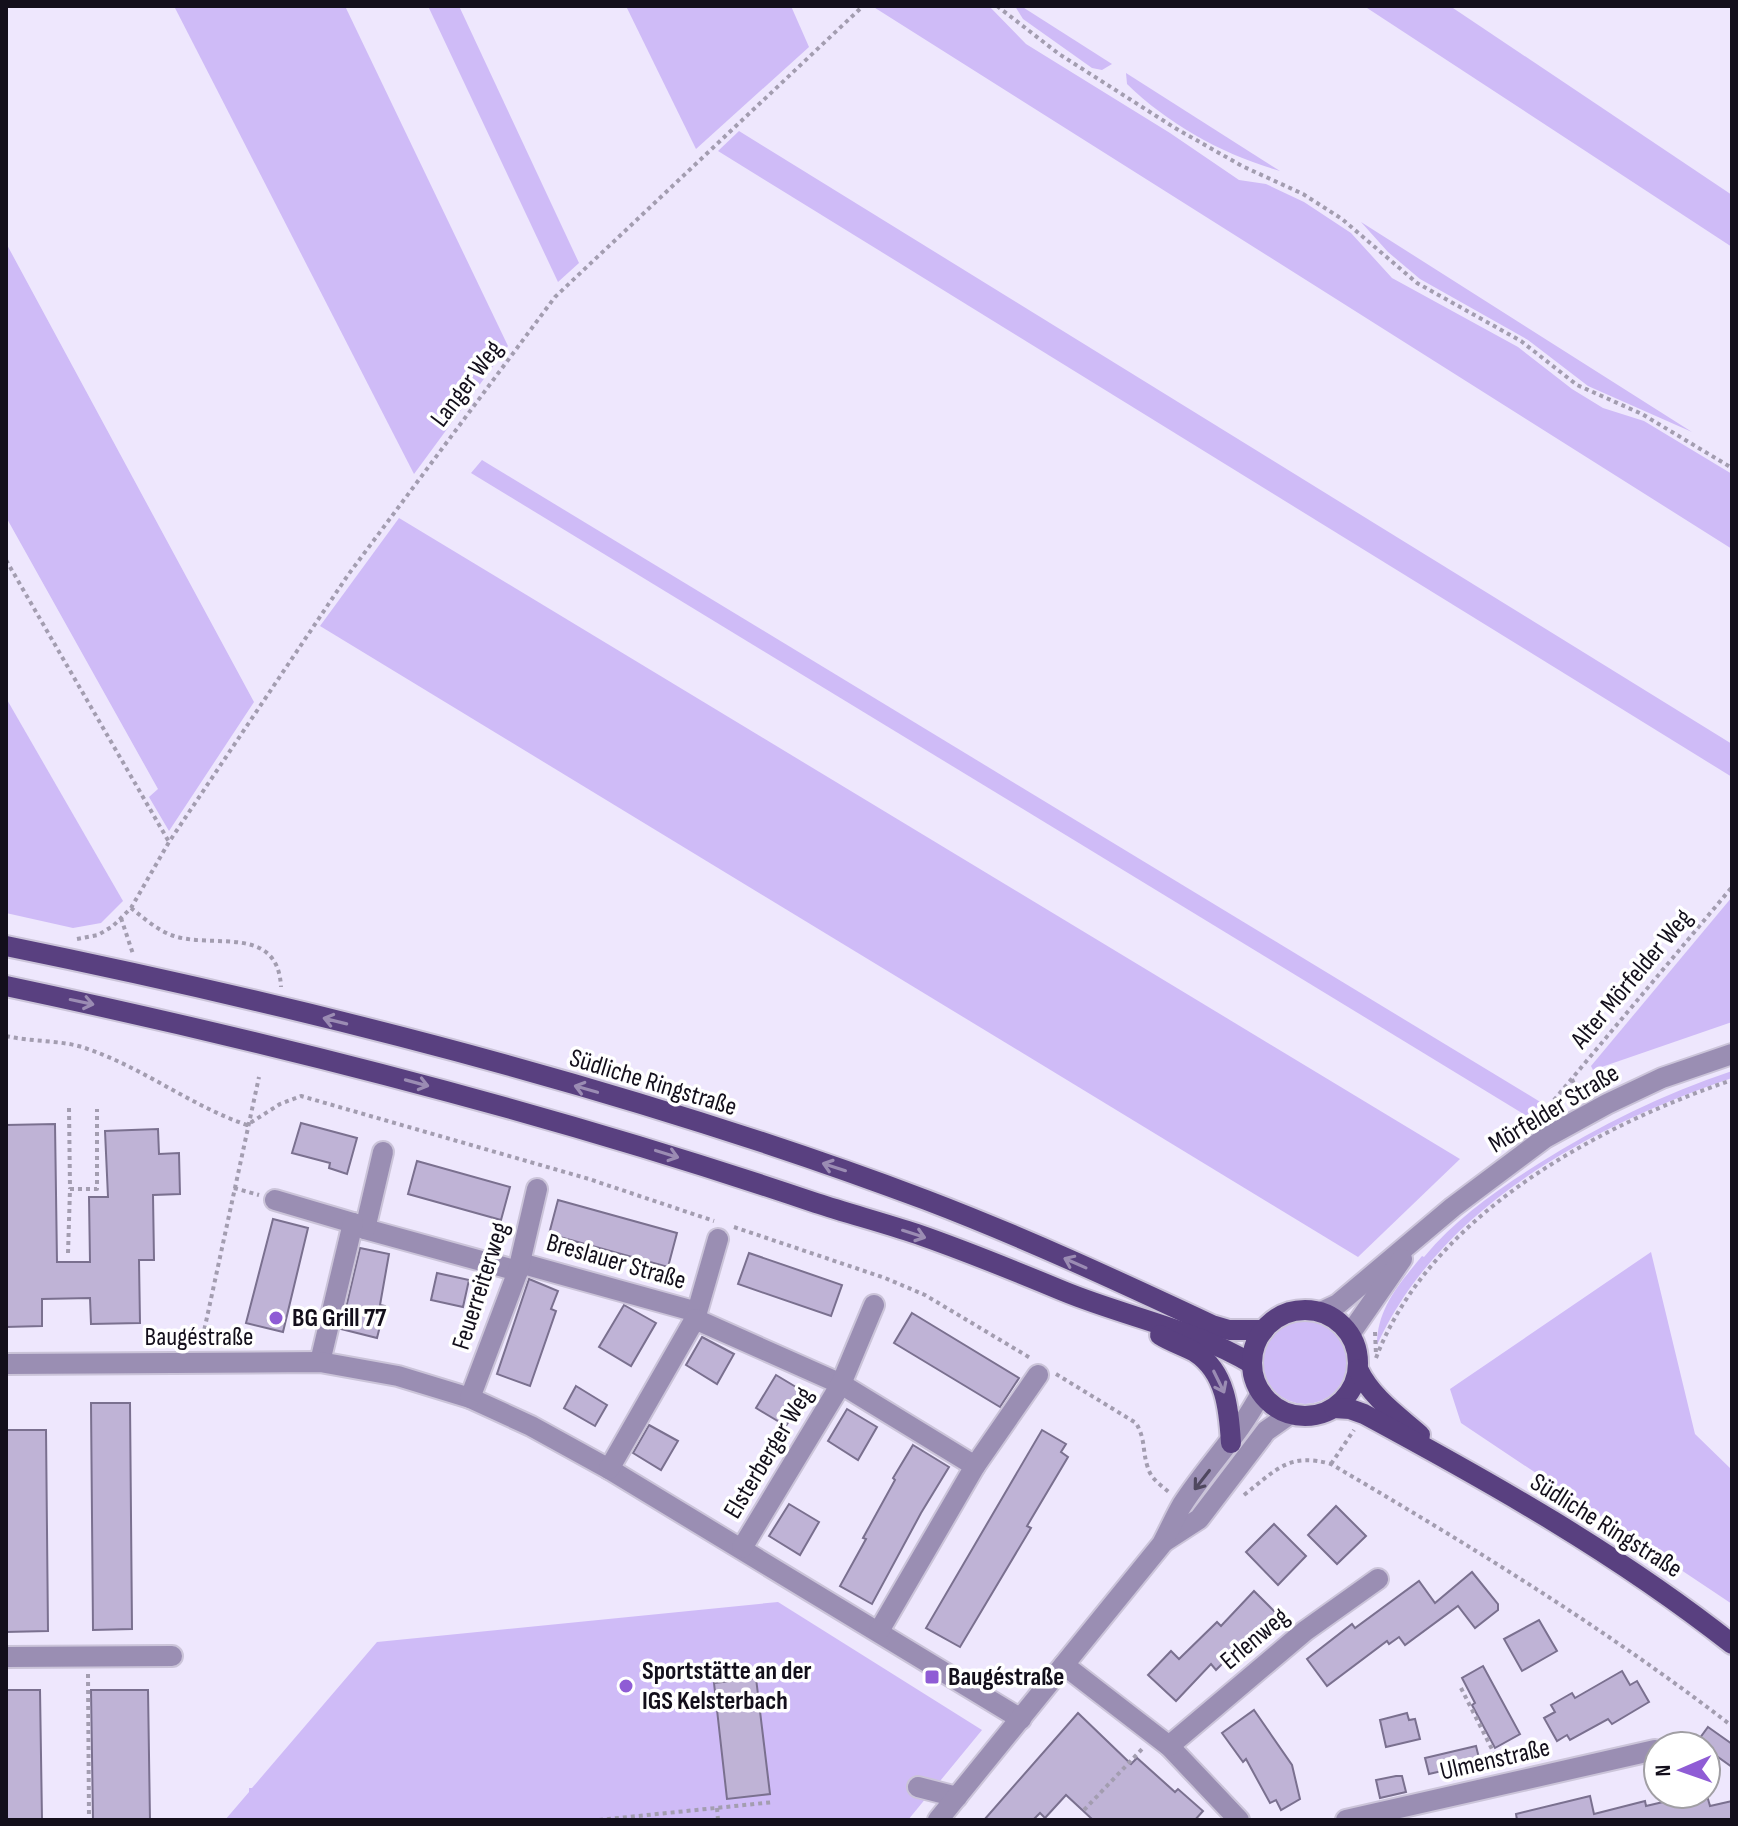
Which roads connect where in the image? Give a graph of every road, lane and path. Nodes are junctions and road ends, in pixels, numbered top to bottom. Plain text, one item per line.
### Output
1 (863, 6) edge
2 (997, 6) edge
3 (1732, 468) edge
4 (6, 560) edge
5 (169, 842) junction
6 (1732, 887) edge
7 (131, 908) junction
8 (121, 918) junction
9 (73, 939) dead end
10 (6, 946) edge
11 (140, 975) junction
12 (6, 986) edge
13 (281, 990) dead end
14 (6, 1036) edge
15 (1732, 1054) edge
16 (259, 1077) dead end
17 (1732, 1080) edge
18 (69, 1108) dead end
19 (97, 1109) dead end
20 (247, 1125) junction
21 (1545, 1138) junction
22 (383, 1152) dead end
23 (70, 1189) junction
24 (537, 1189) dead end
25 (275, 1200) dead end
26 (359, 1226) junction
27 (1420, 1237) junction
28 (718, 1239) dead end
29 (68, 1253) dead end
30 (519, 1267) junction
31 (874, 1305) dead end
32 (1321, 1312) junction
33 (696, 1316) junction
34 (1138, 1318) junction
35 (1264, 1330) junction
36 (1350, 1334) junction
37 (320, 1362) junction
38 (198, 1363) junction
39 (6, 1364) edge
40 (1252, 1364) junction
41 (1367, 1364) junction
42 (1044, 1371) junction
43 (841, 1384) junction
44 (1261, 1393) junction
45 (470, 1398) junction
46 (1334, 1408) junction
47 (1290, 1414) junction
48 (1231, 1443) junction
49 (1447, 1459) junction
50 (975, 1466) junction
51 (609, 1469) junction
52 (1240, 1498) dead end
53 (1182, 1505) junction
54 (1162, 1544) junction
55 (742, 1548) junction
56 (1378, 1579) dead end
57 (879, 1631) junction
58 (1732, 1644) edge
59 (87, 1656) junction
60 (172, 1656) dead end
61 (6, 1657) edge
62 (1064, 1665) junction
63 (1461, 1688) dead end
64 (1021, 1719) junction
65 (1732, 1726) edge
66 (1162, 1740) junction
67 (1642, 1753) edge
68 (1509, 1783) junction
69 (918, 1787) dead end
70 (957, 1797) junction
71 (774, 1802) dead end
72 (717, 1808) junction
73 (1084, 1810) dead end
74 (89, 1820) edge
75 (599, 1820) edge
76 (718, 1820) edge
77 (938, 1820) edge
78 (1239, 1820) edge
79 (1346, 1820) edge

1 - 5 path, Langer Weg
2 - 3 path
4 - 5 path
5 - 7 path, Langer Weg
6 - 21 path, Alter Mörfelder Weg
7 - 8 path, Langer Weg
7 - 13 path
8 - 9 path, Langer Weg
8 - 11 path
10 - 11 main road, Südliche Ringstraße
35 -> 11 main road, Südliche Ringstraße
12 -> 34 main road
14 - 20 path
15 - 21 street, Mörfelder Straße
16 - 20 path
17 - 41 path
18 - 23 path
19 - 23 path
20 - 38 path
20 - 42 path
21 - 27 street, Mörfelder Straße
22 - 26 street
23 - 29 path
24 - 30 street, Feuerreiterweg
25 - 26 street, Breslauer Straße
26 - 30 street, Breslauer Straße
26 - 37 street
27 - 32 street, Mörfelder Straße
27 - 36 street, Mörfelder Straße
28 - 33 street
30 - 33 street, Breslauer Straße
30 - 45 street, Feuerreiterweg
31 - 43 street, Elsterberger Weg
32 - 35 main road
32 - 36 main road
33 - 43 street, Elsterberger Weg
33 - 51 street
34 - 40 main road
34 -> 48 main road
35 - 40 main road
36 - 41 main road, Südliche Ringstraße
37 - 38 street, Baugéstraße
37 - 45 street, Baugéstraße
38 - 39 street, Baugéstraße
40 - 44 main road
41 - 46 main road
41 - 49 main road, Südliche Ringstraße
42 - 50 street
42 - 53 path
43 - 50 street
43 - 55 street, Elsterberger Weg
44 - 47 main road
44 - 48 street
45 - 51 street, Baugéstraße
46 - 47 main road, Südliche Ringstraße
46 - 49 main road, Südliche Ringstraße
47 - 54 street
48 -> 53 street
49 - 58 main road, Südliche Ringstraße
50 - 57 street
51 - 55 street, Baugéstraße
52 - 65 path
53 - 54 street
54 - 62 street
55 - 57 street, Baugéstraße
56 - 66 street, Erlenweg
57 - 64 street, Baugéstraße
59 - 60 street
59 - 61 street
59 - 74 path
62 - 64 street
62 - 66 street
63 - 68 path
64 - 70 street
66 - 73 path
66 - 78 street
67 - 68 street, Ulmenstraße
68 - 79 street, Ulmenstraße
69 - 70 street
70 - 77 street
71 - 72 path
72 - 75 path
72 - 76 path

